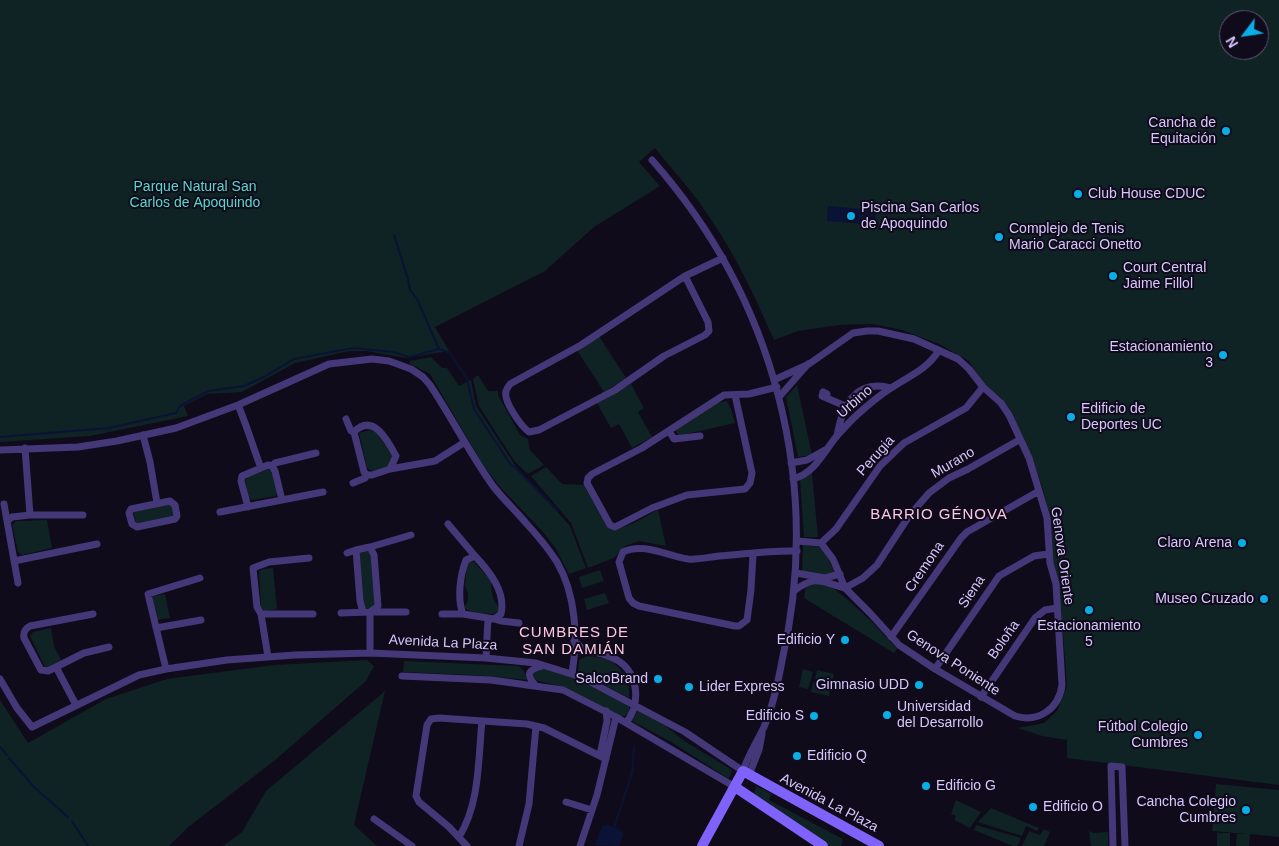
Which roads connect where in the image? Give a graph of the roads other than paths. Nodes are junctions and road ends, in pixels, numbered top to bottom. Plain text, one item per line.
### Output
1 (652, 160) dead end
2 (723, 258) junction
3 (685, 276) junction
4 (939, 350) junction
5 (808, 364) junction
6 (775, 383) junction
7 (982, 387) junction
8 (891, 388) junction
9 (735, 395) junction
10 (779, 397) junction
11 (827, 397) dead end
12 (238, 405) junction
13 (845, 406) junction
14 (346, 419) dead end
15 (669, 431) junction
16 (354, 432) junction
17 (143, 435) junction
18 (700, 436) dead end
19 (837, 436) junction
20 (1019, 440) junction
21 (465, 442) junction
22 (25, 448) junction
23 (0, 450) edge
24 (826, 450) junction
25 (316, 452) dead end
26 (396, 456) junction
27 (791, 463) junction
28 (272, 466) junction
29 (412, 466) junction
30 (261, 468) junction
31 (390, 469) junction
32 (367, 475) junction
33 (793, 478) junction
34 (353, 482) dead end
35 (1039, 491) junction
36 (323, 492) dead end
37 (282, 500) junction
38 (157, 503) junction
39 (4, 504) dead end
40 (248, 507) junction
41 (220, 512) dead end
42 (30, 515) junction
43 (83, 515) dead end
44 (7, 521) junction
45 (448, 524) dead end
46 (411, 536) dead end
47 (796, 541) junction
48 (821, 543) junction
49 (97, 544) dead end
50 (370, 547) junction
51 (356, 550) junction
52 (797, 551) junction
53 (347, 553) dead end
54 (753, 554) junction
55 (1048, 554) junction
56 (475, 556) junction
57 (309, 558) dead end
58 (14, 561) junction
59 (796, 573) junction
60 (840, 574) junction
61 (200, 578) dead end
62 (18, 583) dead end
63 (845, 588) junction
64 (794, 591) junction
65 (1057, 608) junction
66 (366, 612) junction
67 (406, 612) dead end
68 (341, 613) dead end
69 (93, 614) dead end
70 (261, 614) junction
71 (313, 614) dead end
72 (442, 614) dead end
73 (463, 614) junction
74 (491, 618) junction
75 (201, 620) dead end
76 (519, 624) dead end
77 (156, 628) junction
78 (892, 636) junction
79 (574, 641) junction
80 (109, 647) dead end
81 (588, 651) junction
82 (370, 653) junction
83 (268, 657) junction
84 (486, 658) junction
85 (574, 659) junction
86 (520, 662) junction
87 (544, 665) junction
88 (56, 666) junction
89 (166, 669) junction
90 (935, 669) junction
91 (572, 674) junction
92 (402, 676) dead end
93 (529, 676) junction
94 (0, 679) edge
95 (535, 685) junction
96 (980, 697) junction
97 (76, 704) junction
98 (635, 705) junction
99 (1054, 705) joint
100 (606, 711) junction
101 (616, 717) junction
102 (482, 721) junction
103 (626, 723) junction
104 (536, 726) junction
105 (603, 757) junction
106 (746, 773) junction
107 (772, 788) junction
108 (738, 789) junction
109 (1113, 792) junction
110 (1123, 796) junction
111 (566, 802) dead end
112 (761, 804) junction
113 (592, 810) junction
114 (374, 819) dead end
115 (459, 837) junction
116 (412, 846) edge
117 (466, 846) edge
118 (519, 846) edge
119 (580, 846) edge
120 (702, 846) edge
121 (709, 846) edge
122 (823, 846) edge
123 (879, 846) edge
124 (1113, 846) edge
125 (1125, 846) edge

1 - 2 street
2 - 3 street
2 - 6 street
3 - 3 street
4 - 5 street, Genova Oriente
4 - 7 street, Genova Oriente
4 - 8 street, Urbino
5 - 6 street, Genova Oriente
5 - 10 street, Genova Oriente
6 - 9 street, Genova Oriente
6 - 10 street
7 - 20 street, Genova Oriente
7 - 48 street, Perugia
8 - 13 street, Urbino
8 - 19 street, Urbino
9 - 15 street, Genova Oriente
9 - 15 street, Genova Oriente
10 - 27 street
11 - 13 street
12 - 17 street
12 - 21 street
12 - 30 street
13 - 19 street, Urbino
14 - 16 street
15 - 18 street
16 - 26 street
16 - 32 street
17 - 22 street
17 - 38 street
19 - 24 street, Urbino
20 - 35 street, Genova Oriente
20 - 63 street, Murano
21 - 29 street
21 - 79 street
22 - 23 street
22 - 42 street
24 - 27 street, Urbino
24 - 33 street, Urbino
25 - 28 street
26 - 29 street
26 - 31 street
27 - 33 street
28 - 30 street
28 - 37 street
29 - 31 street
30 - 40 street
31 - 32 street
32 - 34 street
33 - 47 street
35 - 55 street, Genova Oriente
35 - 78 street, Cremona
36 - 37 street
37 - 40 street
38 - 38 street
39 - 44 street
40 - 41 street
42 - 43 street
42 - 44 street
44 - 58 street
45 - 56 street
46 - 50 street
47 - 48 street
47 - 52 street
48 - 60 street, Genova Poniente
49 - 58 street
50 - 51 street
50 - 66 street
51 - 53 street
51 - 66 street
52 - 54 street
52 - 59 street
54 - 54 street
55 - 65 street, Genova Oriente
55 - 90 street, Siena
56 - 73 street
56 - 74 street
57 - 70 street
58 - 62 street
59 - 60 street
59 - 64 street
60 - 63 street, Genova Poniente
61 - 77 street
63 - 64 street
63 - 78 street, Genova Poniente
64 - 106 street
65 - 96 street, Boloña
65 - 99 street, Genova Oriente
66 - 67 street
66 - 68 street
66 - 82 street
69 - 88 street
70 - 71 street
70 - 83 street
72 - 73 street
73 - 74 street
74 - 76 street
74 - 84 street
75 - 77 street
77 - 89 street
78 - 90 street, Genova Poniente
79 - 81 street
79 - 85 street
80 - 88 street
81 - 85 street
81 - 98 street
82 - 83 street, Avenida La Plaza
82 - 84 street, Avenida La Plaza
83 - 89 street, Avenida La Plaza
84 - 86 street, Avenida La Plaza
85 - 91 street
86 - 87 street, Avenida La Plaza
86 - 93 street
87 - 91 street, Avenida La Plaza
87 - 93 street
88 - 97 street
89 - 97 street, Avenida La Plaza
90 - 96 street, Genova Poniente
91 - 98 street, Avenida La Plaza
92 - 95 street
93 - 95 street
94 - 97 street, Avenida La Plaza
95 - 100 street
96 - 99 street, Genova Poniente
98 - 103 street
98 - 106 street, Avenida La Plaza
100 - 101 street
100 - 105 street
101 - 103 street
101 - 105 street
102 - 104 street
102 - 115 street
102 - 115 street
103 - 108 street
104 - 105 street
104 - 118 street
105 - 113 street
106 - 107 main road, Avenida La Plaza
106 - 108 main road
107 - 112 main road
107 - 123 main road, Avenida La Plaza
108 - 112 main road
108 - 120 main road
108 - 121 main road
109 - 110 street
109 - 110 street
109 - 124 street
110 - 125 street
111 - 113 street
112 - 122 main road
113 - 119 street
114 - 116 street
115 - 117 street

